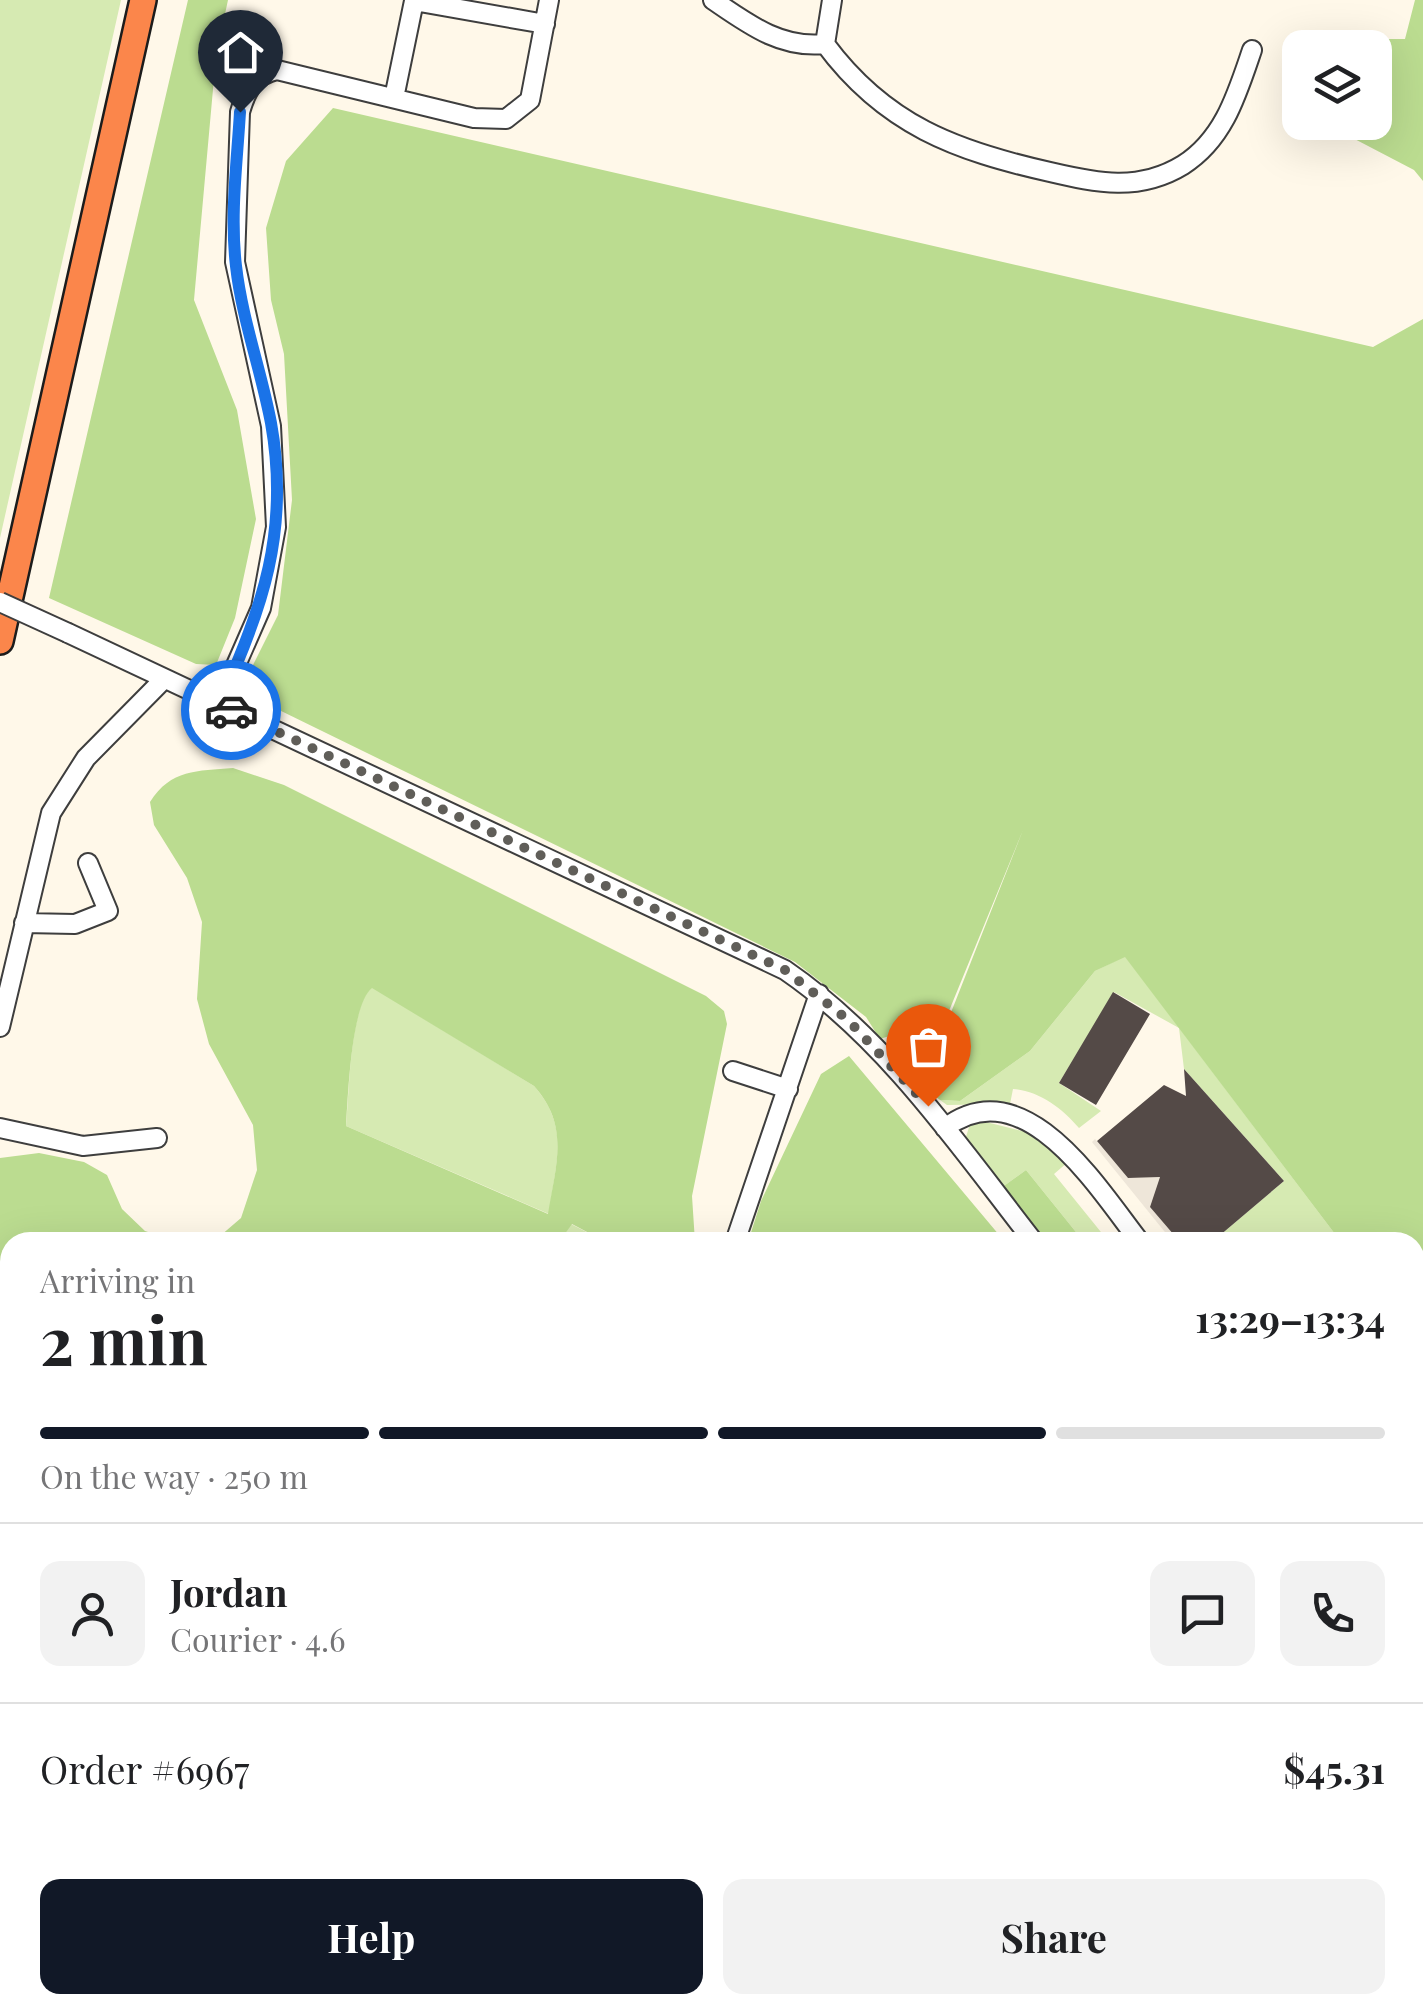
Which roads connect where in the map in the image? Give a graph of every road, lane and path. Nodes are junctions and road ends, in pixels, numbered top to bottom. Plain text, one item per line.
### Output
1 (142, 0) edge
2 (549, 0) edge
3 (713, 0) edge
4 (832, 0) edge
5 (545, 24) junction
6 (825, 44) junction
7 (1252, 50) dead end
8 (394, 98) junction
9 (0, 602) edge
10 (0, 641) edge
11 (164, 679) junction
12 (219, 704) junction
13 (88, 863) dead end
14 (24, 923) junction
15 (820, 994) junction
16 (0, 1027) edge
17 (732, 1071) dead end
18 (788, 1089) junction
19 (0, 1128) edge
20 (946, 1128) junction
21 (156, 1138) dead end
22 (738, 1232) edge
23 (1026, 1232) edge
24 (1132, 1232) edge

1 - 10 highway
2 - 5 street
3 - 6 street
4 - 6 street
5 - 8 street
5 - 8 street
6 - 7 street
8 - 12 street
9 - 11 street, bridge
11 - 12 street
11 - 14 street
12 - 15 street
13 - 14 street
14 - 16 street
15 - 18 street
15 - 20 street
17 - 18 street
18 - 22 street
19 - 21 street
20 - 23 street
20 - 24 street

